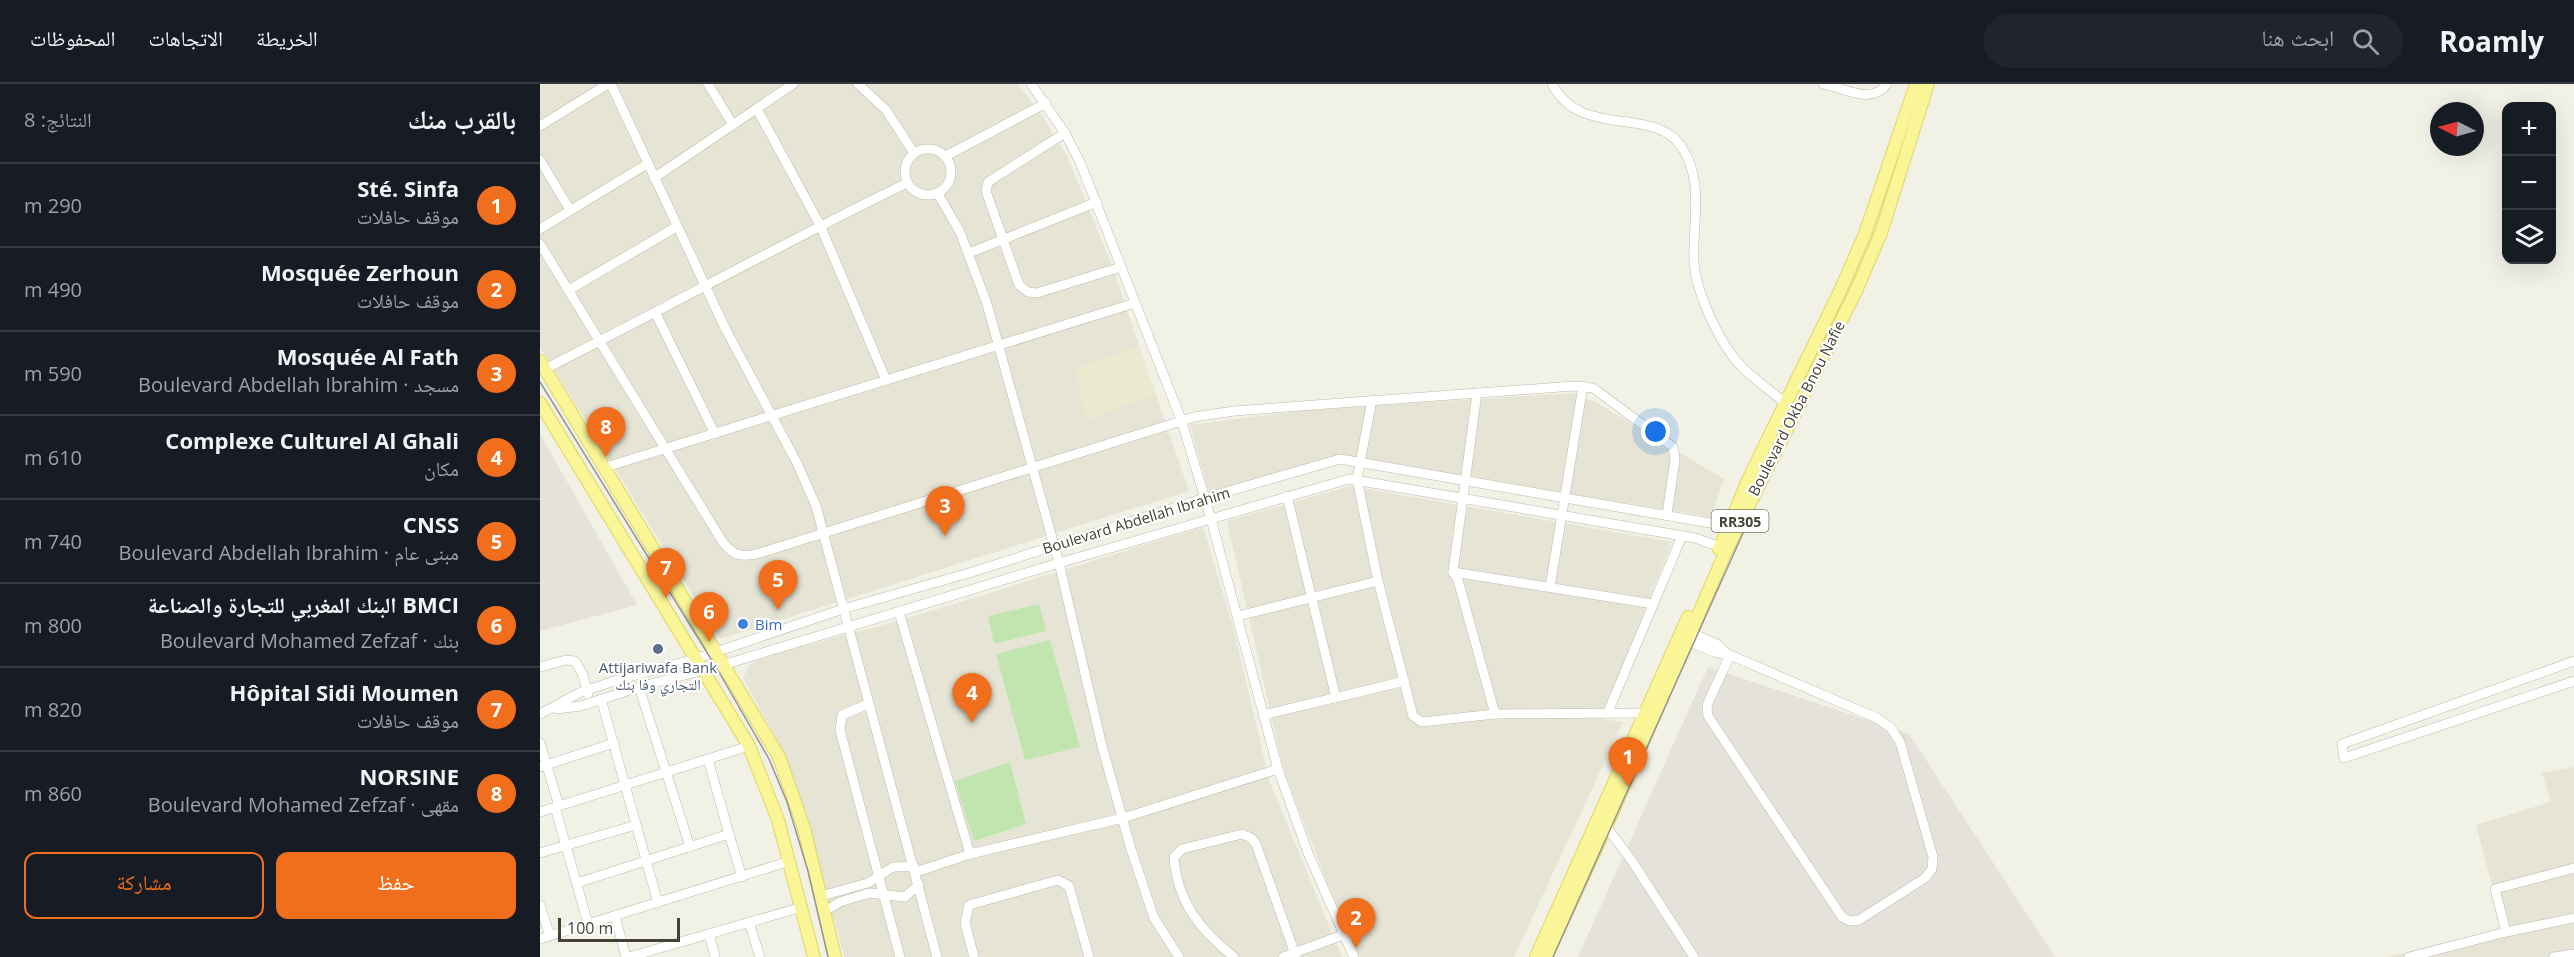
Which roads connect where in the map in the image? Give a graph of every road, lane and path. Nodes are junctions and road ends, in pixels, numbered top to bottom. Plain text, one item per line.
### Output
1 (609, 84) edge
2 (708, 84) edge
3 (793, 84) edge
4 (858, 84) edge
5 (1031, 84) edge
6 (1552, 84) edge
7 (1823, 84) edge
8 (1887, 84) edge
9 (1916, 84) edge
10 (1928, 84) edge
11 (1046, 103) junction
12 (757, 109) junction
13 (733, 125) junction
14 (540, 126) edge
15 (1065, 133) junction
16 (915, 153) junction
17 (946, 156) junction
18 (540, 160) edge
19 (647, 164) junction
20 (654, 178) junction
21 (907, 183) junction
22 (938, 194) junction
23 (1097, 202) junction
24 (570, 210) junction
25 (820, 225) junction
26 (676, 227) junction
27 (540, 229) edge
28 (1004, 238) junction
29 (540, 244) edge
30 (969, 253) junction
31 (1121, 267) junction
32 (705, 285) junction
33 (569, 290) junction
34 (1134, 303) junction
35 (655, 312) junction
36 (599, 342) junction
37 (999, 345) junction
38 (543, 365) edge
39 (886, 380) junction
40 (1583, 386) junction
41 (1477, 393) junction
42 (1372, 400) junction
43 (540, 403) edge
44 (1785, 403) junction
45 (771, 417) junction
46 (1182, 422) junction
47 (714, 434) junction
48 (665, 449) junction
49 (1359, 461) junction
50 (606, 467) junction
51 (1033, 468) junction
52 (1357, 479) junction
53 (1465, 480) junction
54 (1287, 496) junction
55 (1565, 497) junction
56 (1204, 498) junction
57 (1463, 498) junction
58 (1667, 514) junction
59 (1561, 516) junction
60 (1211, 519) junction
61 (1733, 527) junction
62 (821, 534) junction
63 (1682, 536) junction
64 (1053, 545) junction
65 (1724, 547) junction
66 (1059, 563) junction
67 (1452, 572) junction
68 (1378, 581) junction
69 (1550, 587) junction
70 (1312, 597) junction
71 (1653, 604) junction
72 (843, 609) junction
73 (899, 612) junction
74 (1238, 616) junction
75 (849, 628) junction
76 (1685, 635) junction
77 (716, 651) junction
78 (1728, 654) junction
79 (2574, 661) edge
80 (698, 664) junction
81 (724, 665) junction
82 (540, 667) edge
83 (1405, 681) junction
84 (2574, 681) edge
85 (639, 687) junction
86 (587, 690) junction
87 (1336, 698) junction
88 (601, 699) junction
89 (590, 703) junction
90 (868, 704) junction
91 (550, 710) junction
92 (1608, 712) junction
93 (1645, 713) junction
94 (540, 714) edge
95 (1495, 714) junction
96 (1263, 715) junction
97 (614, 743) junction
98 (540, 744) edge
99 (749, 746) junction
100 (708, 759) junction
101 (543, 766) edge
102 (1278, 769) junction
103 (667, 772) junction
104 (626, 785) junction
105 (557, 806) junction
106 (540, 812) edge
107 (1123, 818) junction
108 (1603, 822) junction
109 (636, 825) junction
110 (729, 834) junction
111 (566, 845) junction
112 (690, 847) junction
113 (540, 854) edge
114 (970, 855) junction
115 (647, 861) junction
116 (790, 861) junction
117 (2574, 868) edge
118 (915, 869) junction
119 (742, 877) junction
120 (878, 878) junction
121 (577, 883) junction
122 (919, 884) junction
123 (882, 894) junction
124 (821, 896) junction
125 (657, 903) junction
126 (540, 905) edge
127 (802, 907) junction
128 (825, 911) junction
129 (615, 916) junction
130 (2574, 918) edge
131 (749, 922) junction
132 (588, 924) junction
133 (2506, 932) junction
134 (709, 934) junction
135 (1343, 935) junction
136 (545, 938) edge
137 (2574, 954) edge
138 (1295, 955) edge
139 (627, 957) edge
140 (715, 957) edge
141 (760, 957) edge
142 (814, 957) edge
143 (836, 957) edge
144 (900, 957) edge
145 (937, 957) edge
146 (974, 957) edge
147 (1089, 957) edge
148 (1179, 957) edge
149 (1234, 957) edge
150 (1283, 957) edge
151 (1354, 957) edge
152 (1536, 957) edge
153 (1546, 957) edge
154 (1694, 957) edge
155 (2409, 957) edge
156 (2554, 957) edge

1 - 14 street
1 - 19 street
2 - 13 street
3 - 12 street
4 - 16 street
5 - 11 street
6 - 44 street
7 - 8 street
9 - 44 main road, Boulevard Okba Bnou Nafie / RR305
10 - 61 main road, Boulevard Okba Bnou Nafie / RR305
11 - 15 street
11 - 17 street
12 - 13 street
12 - 25 street
13 - 20 street
15 - 23 street
15 - 28 street
16 - 17 street
16 - 21 street
17 - 22 street
18 - 24 street
19 - 20 street
19 - 24 street
20 - 26 street
21 - 22 street
21 - 25 street
22 - 30 street
23 - 28 street
23 - 31 street
24 - 27 street
25 - 32 street
25 - 39 street
26 - 32 street
26 - 33 street
28 - 30 street
28 - 31 street
29 - 33 street
30 - 37 street
31 - 34 street
32 - 35 street
32 - 45 street
33 - 36 street
34 - 37 street
34 - 46 street
35 - 36 street
35 - 47 street
36 - 38 street
36 - 48 street
37 - 39 street
37 - 51 street
38 - 50 main road
39 - 45 street
40 - 41 street
40 - 55 street
40 - 58 street
41 - 42 street
41 - 53 street
42 - 46 street
42 - 49 street
43 - 80 main road
44 - 61 main road, Boulevard Okba Bnou Nafie / RR305
45 - 47 street
45 - 62 street
46 - 51 street
46 - 56 street
47 - 48 street
48 - 50 street
48 - 62 street
49 - 52 street
49 - 53 street, Boulevard Abdellah Ibrahim
49 - 56 street, Boulevard Abdellah Ibrahim
50 - 77 main road
51 - 62 street
51 - 64 street
52 - 54 street, Boulevard Abdellah Ibrahim
52 - 57 street, Boulevard Abdellah Ibrahim
52 - 68 street
53 - 55 street, Boulevard Abdellah Ibrahim
53 - 57 street
54 - 60 street, Boulevard Abdellah Ibrahim
54 - 70 street
55 - 58 street, Boulevard Abdellah Ibrahim
55 - 59 street
56 - 60 street
56 - 64 street, Boulevard Abdellah Ibrahim
57 - 59 street, Boulevard Abdellah Ibrahim
57 - 67 street
58 - 61 street, Boulevard Abdellah Ibrahim
59 - 63 street, Boulevard Abdellah Ibrahim
59 - 69 street
60 - 66 street, Boulevard Abdellah Ibrahim
60 - 74 street
61 - 65 main road, Boulevard Okba Bnou Nafie / RR305
62 - 72 street
63 - 65 street, Boulevard Abdellah Ibrahim
63 - 71 street
64 - 66 street
64 - 72 street, Boulevard Abdellah Ibrahim
65 - 76 main road, Boulevard Okba Bnou Nafie / RR305
66 - 73 street, Boulevard Abdellah Ibrahim
66 - 107 street
67 - 69 street
67 - 95 street
68 - 70 street
68 - 83 street
69 - 71 street
70 - 74 street
70 - 87 street
71 - 92 street
72 - 75 street
72 - 77 street, Boulevard Abdellah Ibrahim
73 - 75 street, Boulevard Abdellah Ibrahim
73 - 114 street
74 - 96 street
75 - 81 street, Boulevard Abdellah Ibrahim
75 - 90 street
76 - 78 street
76 - 93 main road, Boulevard Okba Bnou Nafie / RR305
76 - 108 main road, Boulevard Okba Bnou Nafie / RR305
77 - 80 street, Boulevard Abdellah Ibrahim
77 - 81 main road
78 - 78 street
79 - 84 street
80 - 81 street, Boulevard Abdellah Ibrahim
80 - 85 street, Boulevard Abdellah Ibrahim
80 - 86 street, Boulevard Abdellah Ibrahim
80 - 99 main road
81 - 124 main road
82 - 86 street
83 - 87 street
83 - 95 street
85 - 88 street, Boulevard Abdellah Ibrahim
85 - 103 street
86 - 89 street
86 - 91 street, Boulevard Abdellah Ibrahim
87 - 96 street
88 - 89 street, Boulevard Abdellah Ibrahim
88 - 97 street
89 - 91 street, Boulevard Abdellah Ibrahim
90 - 118 street
90 - 120 street
91 - 94 street, Boulevard Abdellah Ibrahim
92 - 93 street
92 - 95 street
93 - 108 main road, Boulevard Okba Bnou Nafie / RR305
96 - 102 street
97 - 101 street
97 - 104 street
98 - 101 street
99 - 100 street
99 - 116 main road
100 - 103 street
100 - 110 street
101 - 105 street
102 - 107 street
102 - 135 street
103 - 104 street
103 - 112 street
104 - 105 street
104 - 109 street
105 - 106 street
105 - 111 street
107 - 114 street
107 - 148 street
108 - 152 main road, Boulevard Okba Bnou Nafie / RR305
108 - 153 main road, Boulevard Okba Bnou Nafie / RR305
108 - 154 street
109 - 111 street
109 - 115 street
110 - 112 street
110 - 119 street
111 - 113 street
111 - 121 street
112 - 115 street
114 - 118 street
115 - 121 street
115 - 125 street
116 - 119 street
116 - 127 main road
117 - 133 street
118 - 120 street
118 - 122 street
119 - 125 street
120 - 123 street
120 - 124 street
121 - 132 street
122 - 123 street
122 - 145 street
123 - 128 street
123 - 144 street
124 - 128 main road
125 - 129 street
126 - 136 street
127 - 131 street
127 - 142 main road
128 - 143 main road
129 - 132 street
129 - 139 street
130 - 133 street
131 - 134 street
131 - 141 street
132 - 136 street
133 - 155 street
134 - 139 street
134 - 140 street
135 - 138 street
135 - 151 street
137 - 156 street
138 - 149 street
138 - 150 street
146 - 147 street

